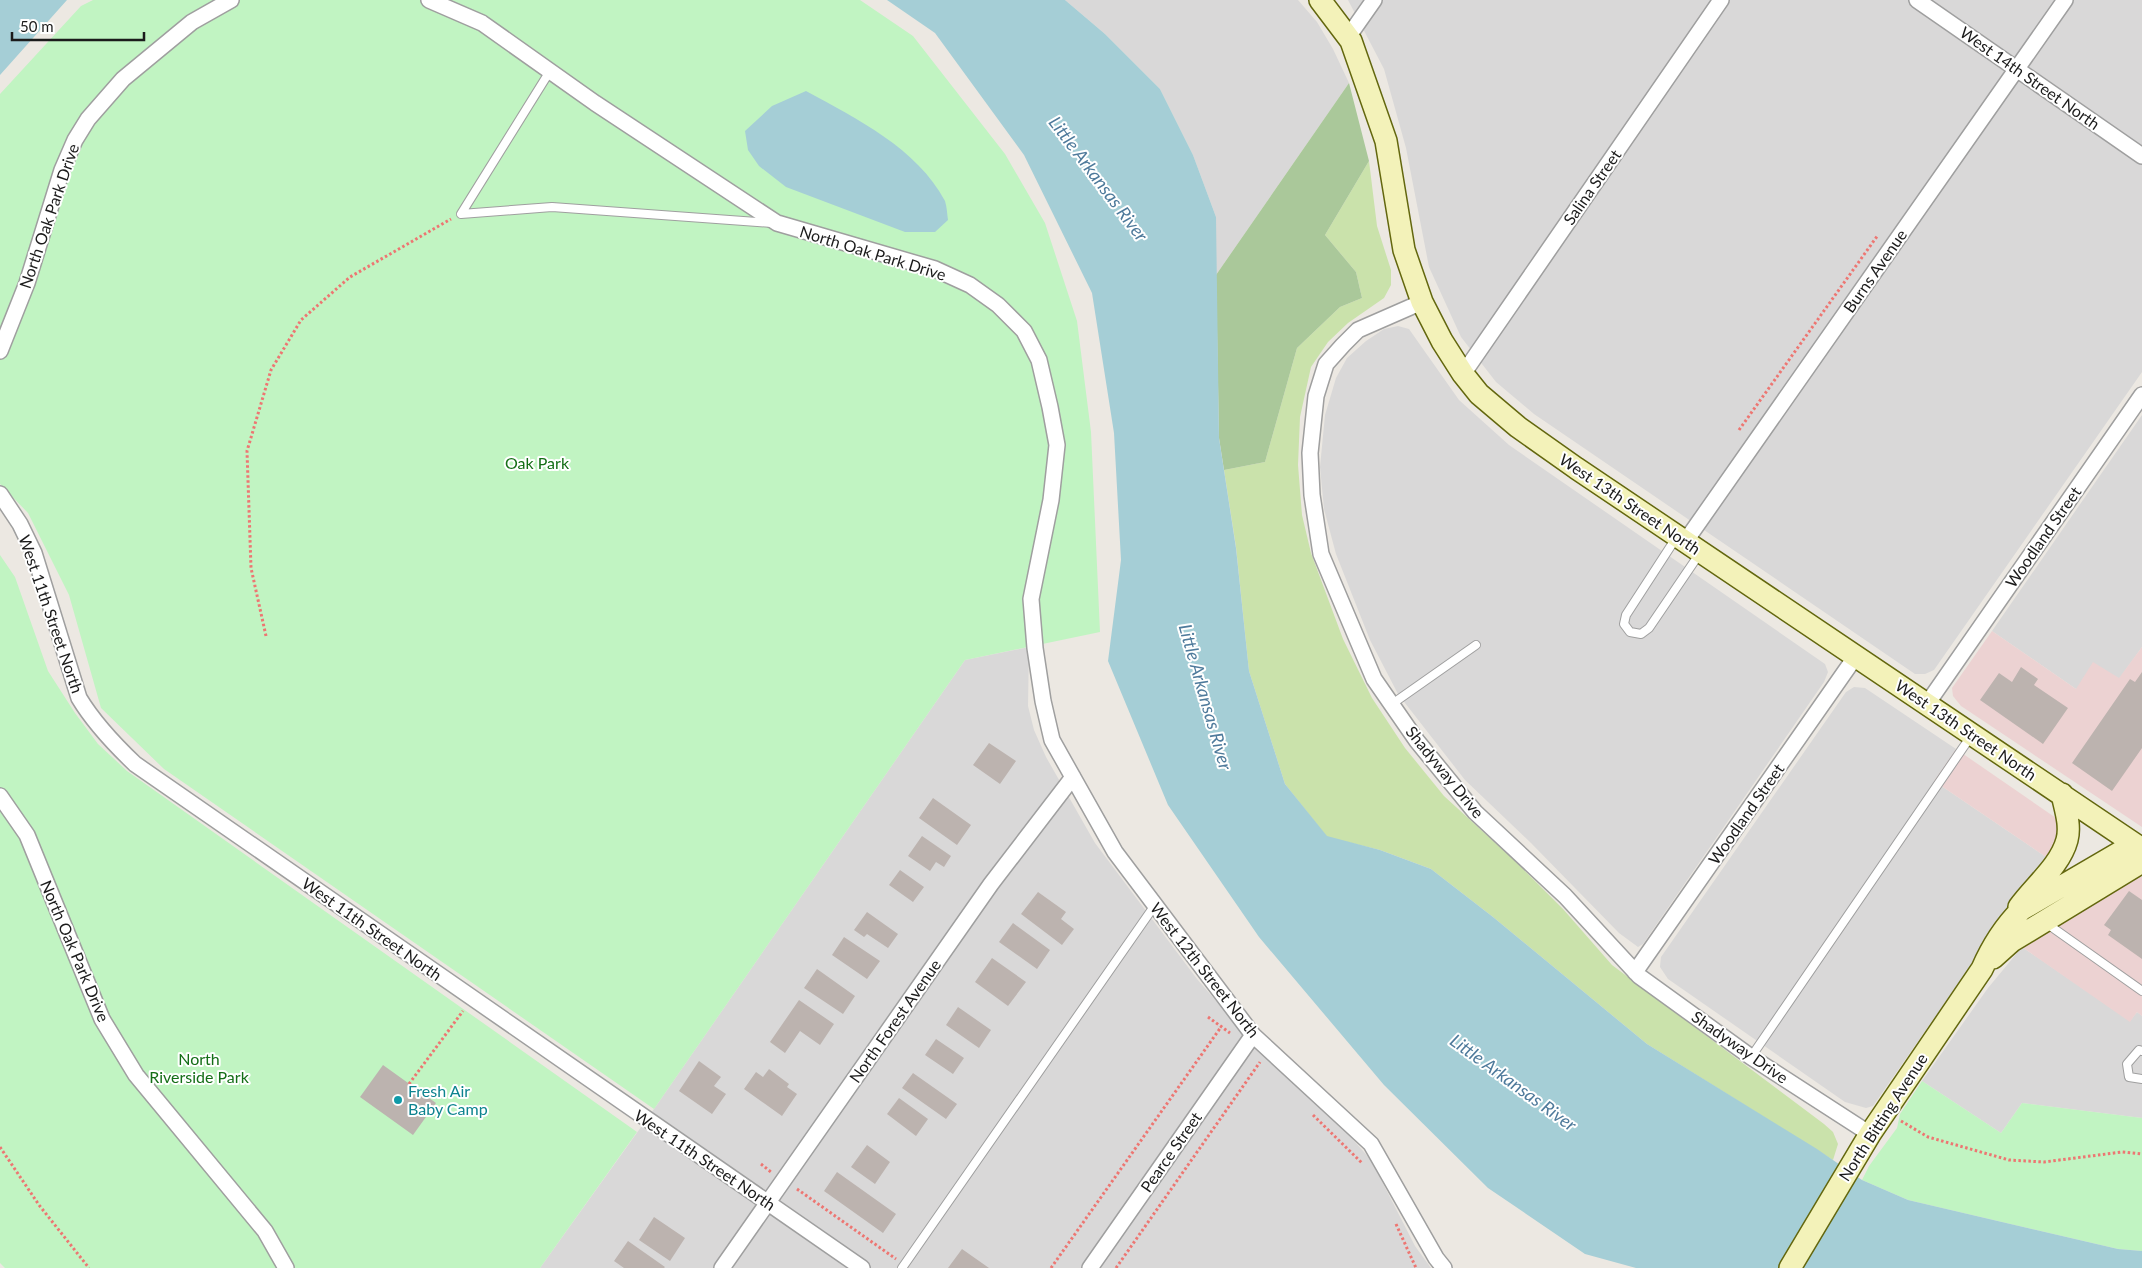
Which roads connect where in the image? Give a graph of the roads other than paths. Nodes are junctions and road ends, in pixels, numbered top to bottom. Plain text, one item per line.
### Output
1 (231, 0) edge
2 (429, 0) edge
3 (1320, 0) edge
4 (1374, 0) edge
5 (1721, 0) edge
6 (1917, 0) edge
7 (2064, 0) edge
8 (1348, 37) junction
9 (2016, 69) junction
10 (550, 71) junction
11 (2142, 156) edge
12 (778, 223) junction
13 (1422, 302) junction
14 (0, 351) edge
15 (1463, 374) junction
16 (2142, 395) edge
17 (0, 494) edge
18 (1688, 543) junction
19 (1476, 645) dead end
20 (1856, 656) junction
21 (1392, 704) junction
22 (1927, 704) junction
23 (1972, 734) junction
24 (1073, 777) junction
25 (2062, 794) junction
26 (0, 796) edge
27 (2140, 849) edge
28 (1155, 905) junction
29 (2043, 921) junction
30 (2006, 925) junction
31 (1982, 969) junction
32 (1635, 972) junction
33 (2142, 991) edge
34 (1249, 1041) junction
35 (2142, 1051) edge
36 (1751, 1057) junction
37 (2142, 1079) edge
38 (1870, 1134) junction
39 (767, 1203) junction
40 (903, 1266) edge
41 (286, 1268) edge
42 (722, 1268) edge
43 (862, 1268) edge
44 (1090, 1268) edge
45 (1444, 1268) edge
46 (1790, 1268) edge

1 - 14 street, North Oak Park Drive
2 - 10 street, North Oak Park Drive
3 - 8 street, West 13th Street North
4 - 8 street
5 - 15 street, Salina Street
6 - 9 street, West 14th Street North
7 - 9 street, Burns Avenue
8 - 13 street, West 13th Street North
9 - 11 street, West 14th Street North
9 - 18 street, Burns Avenue
10 - 12 street, North Oak Park Drive
10 - 12 lane
12 - 24 street, North Oak Park Drive
13 - 15 street, West 13th Street North
13 - 21 street, Shadyway Drive
15 - 18 street, West 13th Street North
16 - 22 street, Woodland Street
17 - 39 street, West 11th Street North
18 - 18 lane
18 - 20 street, West 13th Street North
19 - 21 lane
20 - 22 street, West 13th Street North
20 - 32 street, Woodland Street
21 - 32 street, Shadyway Drive
22 - 23 street, West 13th Street North
23 - 25 street, West 13th Street North
23 - 36 lane
24 - 28 street, West 12th Street North
24 - 39 street, North Forest Avenue
25 - 27 street, West 13th Street North
25 - 30 street
26 - 41 street, North Oak Park Drive
27 - 29 street, North Bitting Avenue
27 - 30 street, North Bitting Avenue
28 - 34 street, West 12th Street North
28 - 40 lane
29 - 31 street, North Bitting Avenue
29 - 33 lane
30 - 31 street, North Bitting Avenue
31 - 38 street, North Bitting Avenue
32 - 36 street, Shadyway Drive
34 - 44 street, Pearce Street
34 - 45 street, West 12th Street North
35 - 37 lane
36 - 38 street, Shadyway Drive
38 - 46 street, North Bitting Avenue
39 - 42 street, North Forest Avenue
39 - 43 street, West 11th Street North

